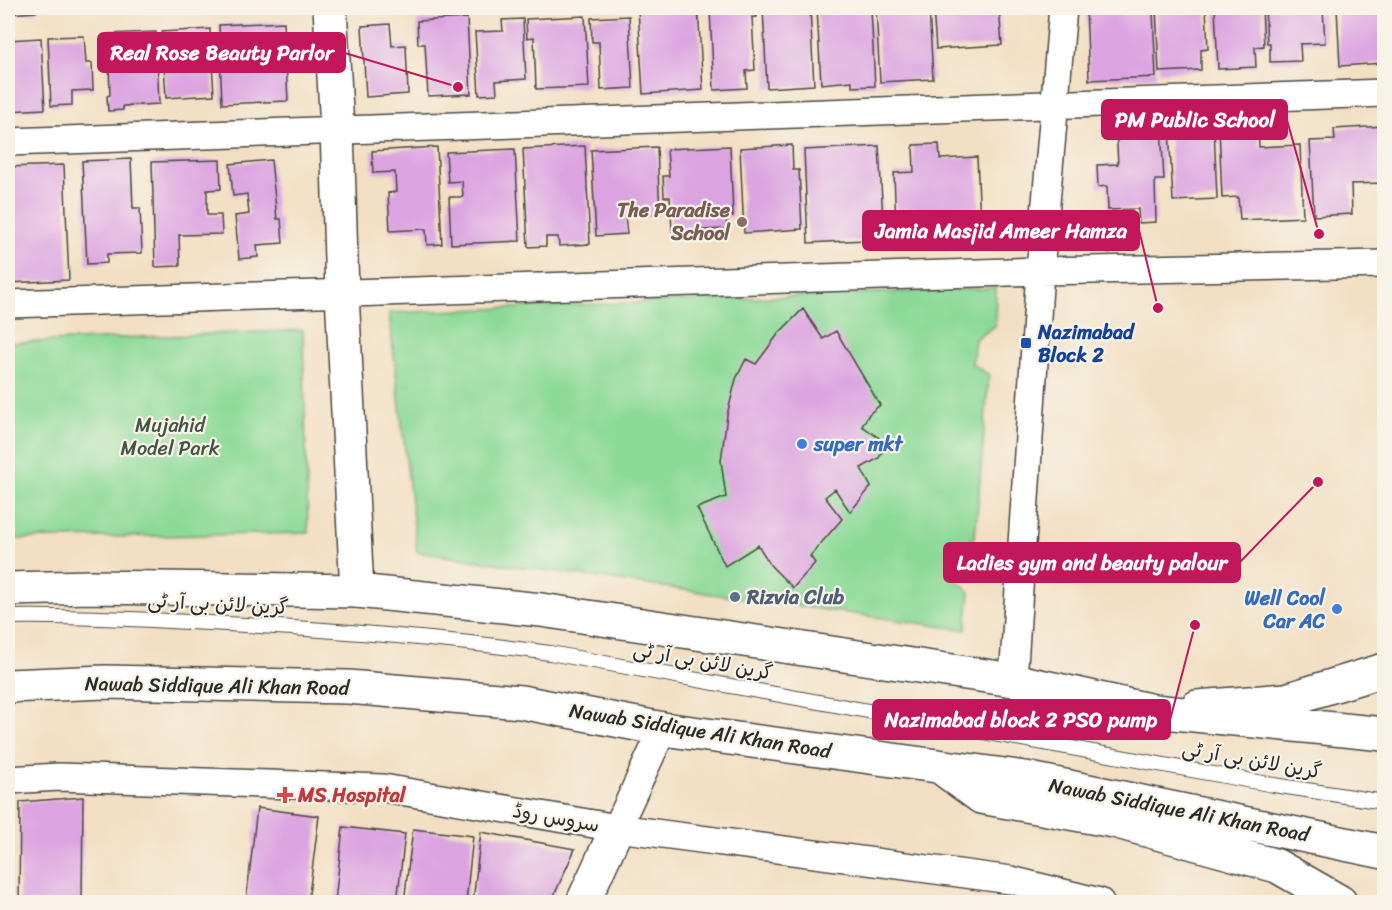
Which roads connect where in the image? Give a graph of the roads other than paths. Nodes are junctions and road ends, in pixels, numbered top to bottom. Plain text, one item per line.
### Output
1 (330, 8) edge
2 (1063, 8) edge
3 (1384, 93) edge
4 (1055, 107) junction
5 (337, 128) junction
6 (8, 142) edge
7 (1384, 264) edge
8 (1040, 271) junction
9 (342, 293) junction
10 (8, 304) edge
11 (8, 588) edge
12 (357, 591) junction
13 (8, 617) edge
14 (1384, 670) edge
15 (1013, 680) junction
16 (8, 686) edge
17 (1154, 711) junction
18 (663, 729) junction
19 (1384, 735) edge
20 (937, 766) junction
21 (8, 780) edge
22 (1384, 802) edge
23 (617, 828) junction
24 (1384, 852) edge
25 (583, 903) edge
26 (1100, 903) edge
27 (1340, 903) edge

1 - 5 main road
2 - 4 street
3 - 4 street
4 - 5 street
4 - 8 street
5 - 6 street
5 - 9 main road
7 - 8 street
8 - 9 street
8 - 15 street
9 - 10 street
9 - 12 main road
11 - 12 main road
12 - 15 main road
13 - 22 lane, گرین لائن بی آر ٹی
14 - 17 main road
15 - 17 main road
16 - 18 main road, Nawab Siddique Ali Khan Road
17 - 19 main road
18 - 20 main road, Nawab Siddique Ali Khan Road
18 - 23 street
20 - 24 main road, Nawab Siddique Ali Khan Road
20 - 27 main road
21 - 23 street, سروس روڈ
23 - 25 main road
23 - 26 street, سروس روڈ

